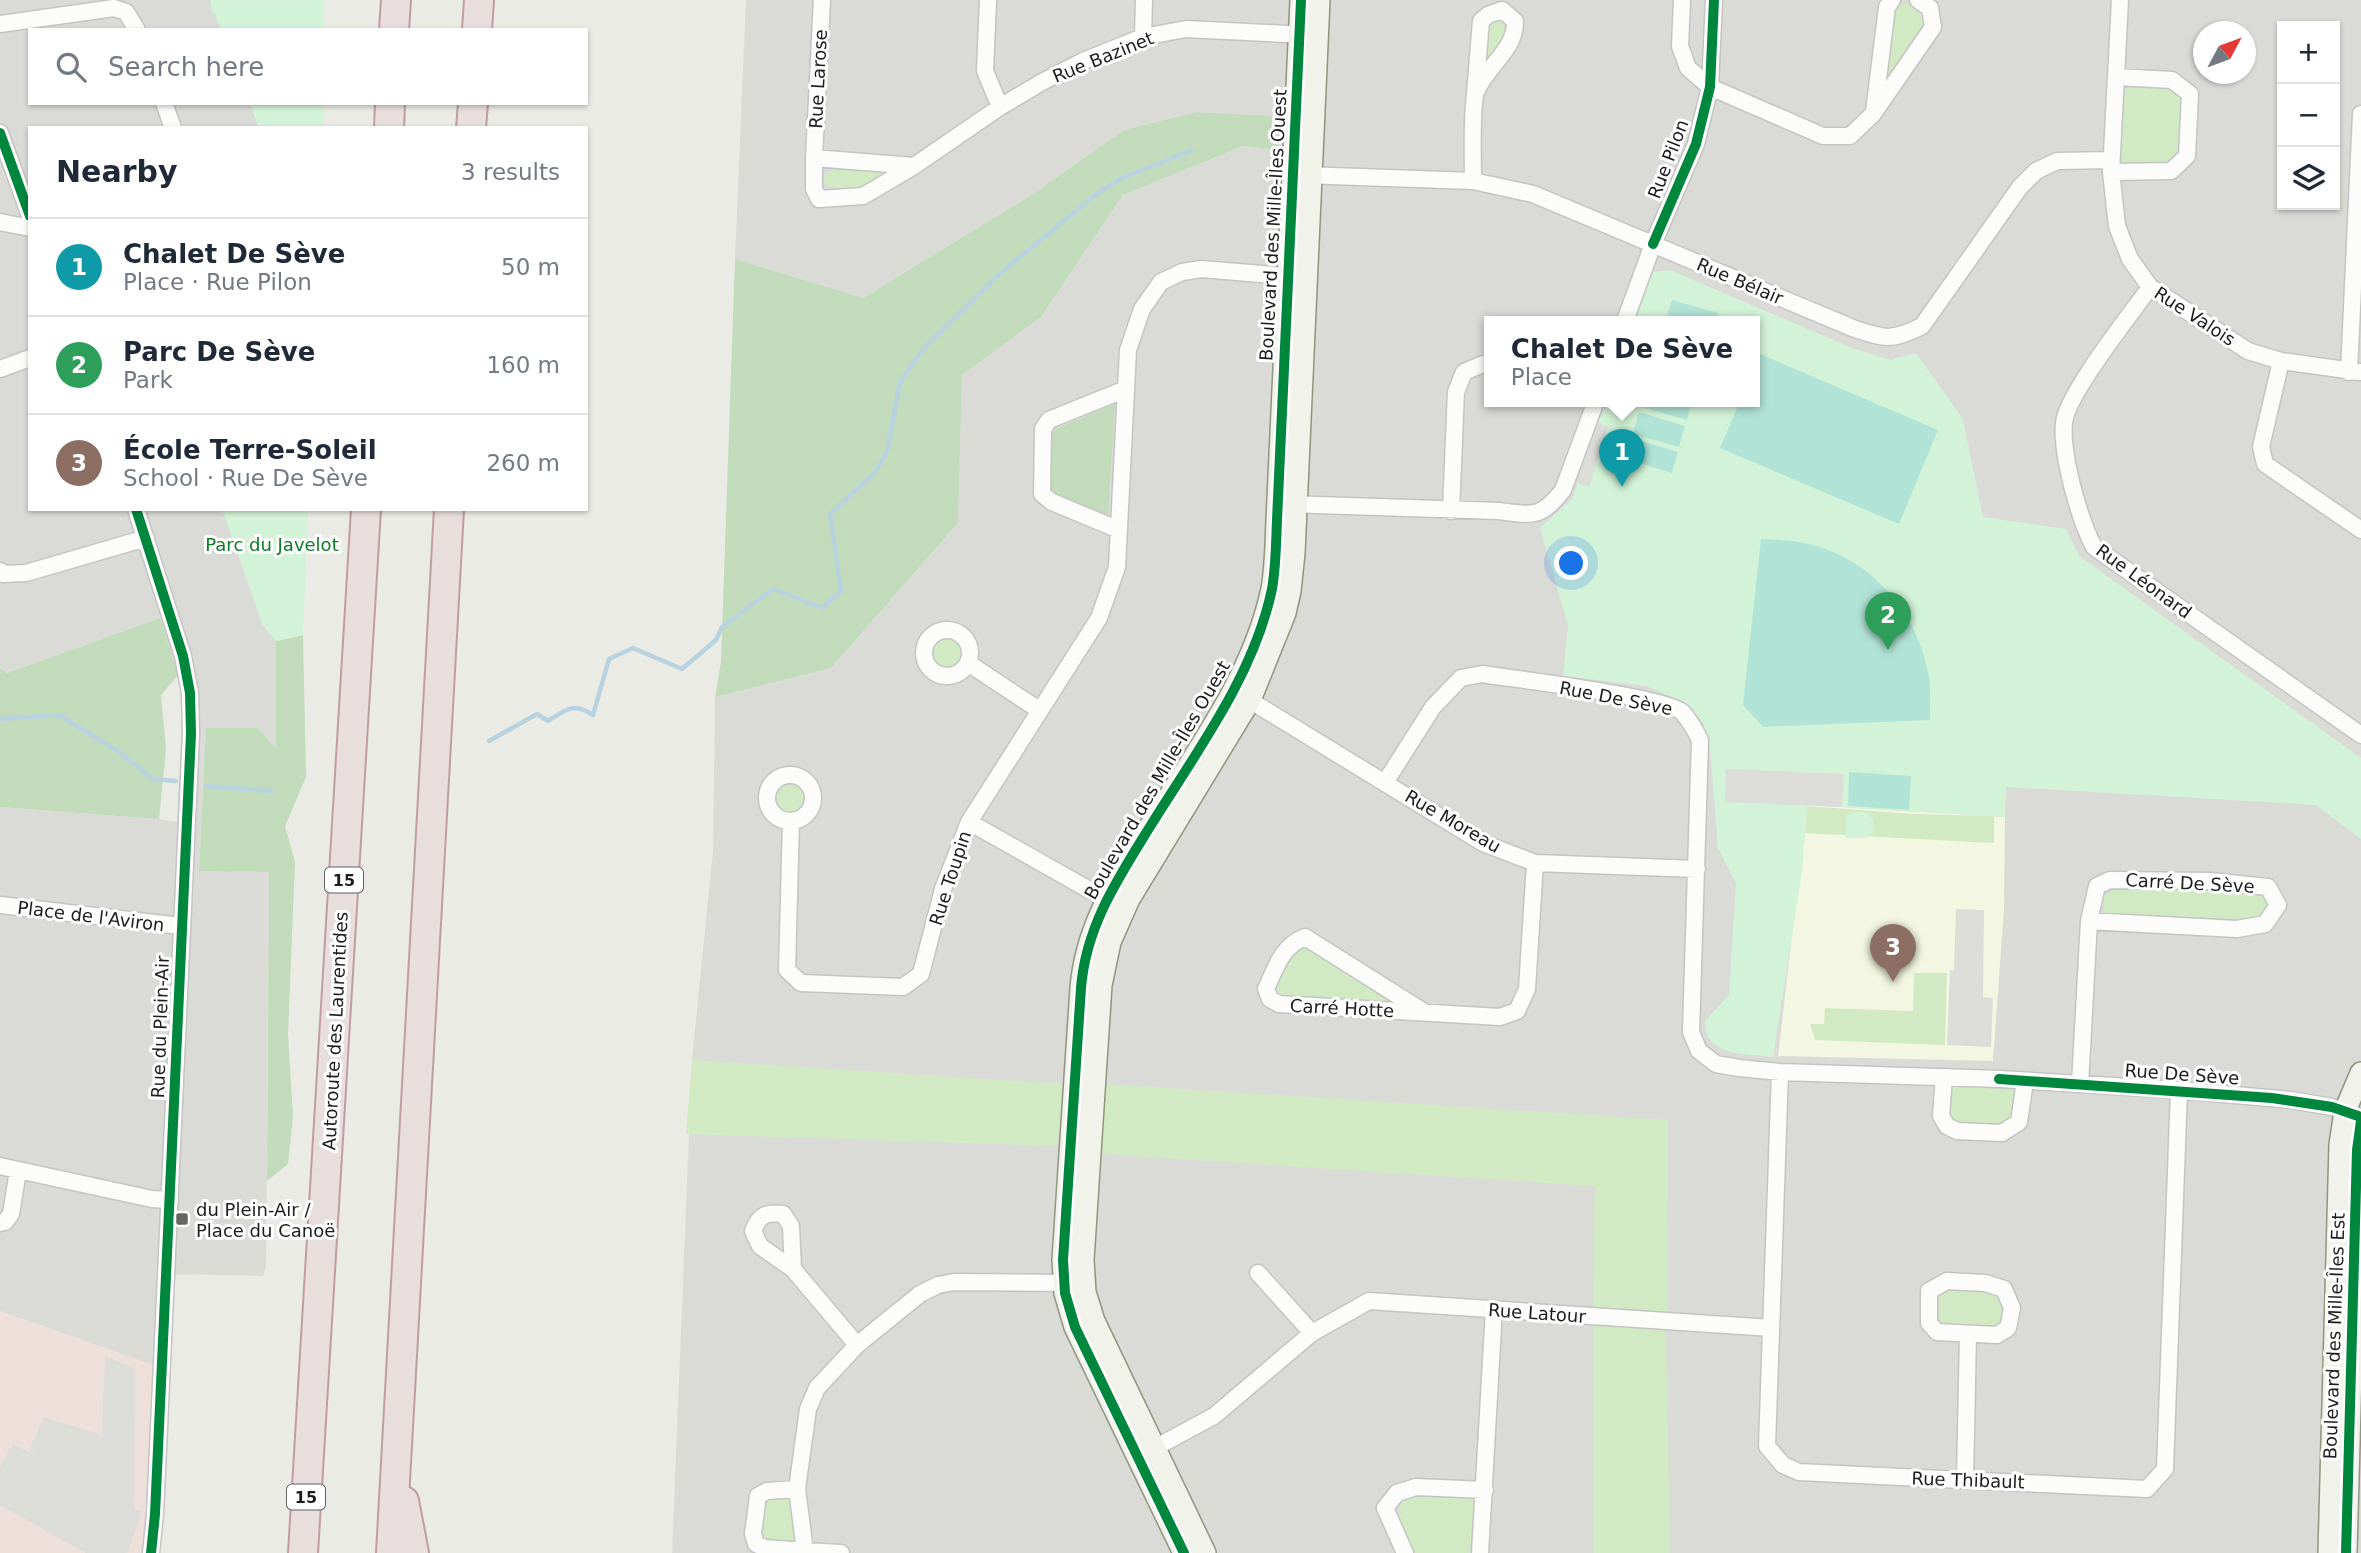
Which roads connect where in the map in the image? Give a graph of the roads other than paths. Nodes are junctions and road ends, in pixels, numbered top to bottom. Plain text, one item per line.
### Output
1 (396, 0) edge
2 (479, 0) edge
3 (821, 0) edge
4 (988, 0) edge
5 (1144, 0) edge
6 (1301, 0) edge
7 (1319, 0) edge
8 (1682, 0) edge
9 (1714, 0) edge
10 (1892, 0) edge
11 (1918, 0) edge
12 (2120, 0) edge
13 (0, 24) edge
14 (136, 28) edge
15 (394, 28) edge
16 (477, 28) edge
17 (1308, 35) junction
18 (1143, 37) junction
19 (2116, 77) junction
20 (1710, 87) junction
21 (1475, 94) junction
22 (165, 105) edge
23 (390, 105) edge
24 (473, 105) edge
25 (1000, 107) junction
26 (1873, 114) junction
27 (2361, 114) edge
28 (172, 126) edge
29 (389, 126) edge
30 (471, 126) edge
31 (0, 133) edge
32 (814, 158) junction
33 (914, 166) junction
34 (2111, 166) junction
35 (1302, 175) junction
36 (1472, 181) junction
37 (2359, 206) edge
38 (28, 210) edge
39 (0, 222) edge
40 (28, 228) edge
41 (1653, 244) junction
42 (1297, 277) junction
43 (2150, 287) junction
44 (1627, 316) edge
45 (28, 359) edge
46 (2281, 361) junction
47 (1484, 364) edge
48 (0, 369) edge
49 (2355, 372) edge
50 (1126, 389) junction
51 (1594, 407) edge
52 (1287, 504) junction
53 (137, 511) edge
54 (366, 511) edge
55 (449, 511) edge
56 (1451, 511) junction
57 (1117, 529) junction
58 (2361, 530) edge
59 (146, 538) junction
60 (0, 571) edge
61 (968, 663) dead end
62 (1242, 695) junction
63 (1039, 710) junction
64 (2361, 735) edge
65 (1386, 781) junction
66 (791, 821) dead end
67 (969, 822) junction
68 (1535, 863) junction
69 (1697, 869) junction
70 (1115, 904) junction
71 (0, 905) edge
72 (2090, 921) junction
73 (181, 926) junction
74 (1424, 1012) junction
75 (1780, 1072) junction
76 (2361, 1073) edge
77 (1944, 1077) junction
78 (2025, 1081) junction
79 (2080, 1084) junction
80 (2179, 1090) junction
81 (2356, 1116) edge
82 (0, 1166) edge
83 (18, 1171) junction
84 (170, 1200) junction
85 (0, 1223) edge
86 (793, 1269) dead end
87 (1258, 1273) dead end
88 (1074, 1283) junction
89 (1494, 1309) junction
90 (2349, 1316) edge
91 (1771, 1328) junction
92 (1312, 1333) junction
93 (1968, 1335) junction
94 (857, 1345) junction
95 (1146, 1453) junction
96 (396, 1460) junction
97 (1965, 1479) junction
98 (797, 1489) junction
99 (1485, 1490) junction
100 (805, 1551) edge
101 (151, 1553) edge
102 (303, 1553) edge
103 (391, 1553) edge
104 (414, 1553) edge
105 (841, 1553) edge
106 (1184, 1553) edge
107 (1205, 1553) edge
108 (1405, 1553) edge
109 (1480, 1553) edge
110 (2329, 1553) edge
111 (2346, 1553) edge

1 - 15 highway
2 - 16 highway
3 - 32 street, Rue Larose
4 - 25 street
5 - 18 street
6 - 17 street, Boulevard des Mille-Îles Ouest
7 - 17 street, Boulevard des Mille-Îles Ouest
8 - 20 street
9 - 20 street, Rue Pilon
10 - 26 street
11 - 26 street
12 - 19 street, Rue Valois
13 - 14 street
17 - 18 street, Rue Bazinet
17 - 35 street, Boulevard des Mille-Îles Ouest
18 - 25 street, Rue Bazinet
19 - 34 street, Rue Valois
19 - 34 street
20 - 26 street
20 - 41 street, Rue Pilon
21 - 21 street
21 - 36 street
22 - 28 street
23 - 29 highway
24 - 30 highway
25 - 33 street, Rue Bazinet
27 - 37 street
31 - 38 street
32 - 33 street
32 - 33 street, Rue Bazinet
34 - 41 street, Rue Bélair
34 - 43 street, Rue Valois
35 - 36 street, Rue Bélair
35 - 42 street, Boulevard des Mille-Îles Ouest
36 - 41 street, Rue Bélair
37 - 49 street
39 - 40 street
41 - 44 street, Rue Pilon
42 - 50 street, Rue Toupin
42 - 52 street, Boulevard des Mille-Îles Ouest
43 - 46 street, Rue Valois
43 - 64 street, Rue Léonard
45 - 48 street
46 - 49 street, Rue Valois
46 - 58 street
47 - 56 street
50 - 57 street, Rue Toupin
50 - 57 street
51 - 56 street
52 - 56 street
52 - 62 street, Boulevard des Mille-Îles Ouest
53 - 59 street, Rue du Plein-Air
54 - 102 highway, Autoroute des Laurentides / 15
55 - 96 highway
57 - 63 street, Rue Toupin
59 - 60 street
59 - 73 street, Rue du Plein-Air
61 - 63 street
62 - 65 street, Rue Moreau
62 - 70 street, Boulevard des Mille-Îles Ouest
63 - 67 street, Rue Toupin
65 - 68 street, Rue Moreau
65 - 69 street, Rue De Sève
66 - 67 street, Rue Toupin
67 - 70 street
68 - 69 street, Rue Moreau
68 - 74 street, Carré Hotte
69 - 75 street, Rue De Sève
70 - 88 street, Boulevard des Mille-Îles Ouest
71 - 73 street, Place de l'Aviron
72 - 72 street, Carré De Sève
72 - 79 street, Carré De Sève
73 - 84 street, Rue du Plein-Air
74 - 74 street, Carré Hotte
75 - 77 street, Rue De Sève
75 - 91 street, Rue Thibault
76 - 81 street, Boulevard des Mille-Îles Est
77 - 78 street, Rue De Sève
77 - 78 street
78 - 79 street, Rue De Sève
79 - 80 street, Rue De Sève
80 - 81 street, Rue De Sève
80 - 97 street, Rue Thibault
81 - 90 street, Boulevard des Mille-Îles Est
82 - 83 street
83 - 84 street
83 - 85 street
84 - 101 street, Rue du Plein-Air
86 - 94 street
87 - 92 street
88 - 94 street
88 - 95 street, Boulevard des Mille-Îles Ouest
89 - 91 street, Rue Latour
89 - 92 street, Rue Latour
89 - 99 street
90 - 110 street, Boulevard des Mille-Îles Est
90 - 111 street, Boulevard des Mille-Îles Est
91 - 97 street, Rue Thibault
92 - 95 street, Rue Latour
93 - 93 street
93 - 97 street
94 - 98 street
95 - 106 street, Boulevard des Mille-Îles Ouest
95 - 107 street, Boulevard des Mille-Îles Ouest
96 - 103 highway
96 - 104 highway
98 - 100 street
98 - 100 street
99 - 108 street
99 - 109 street
100 - 105 street

